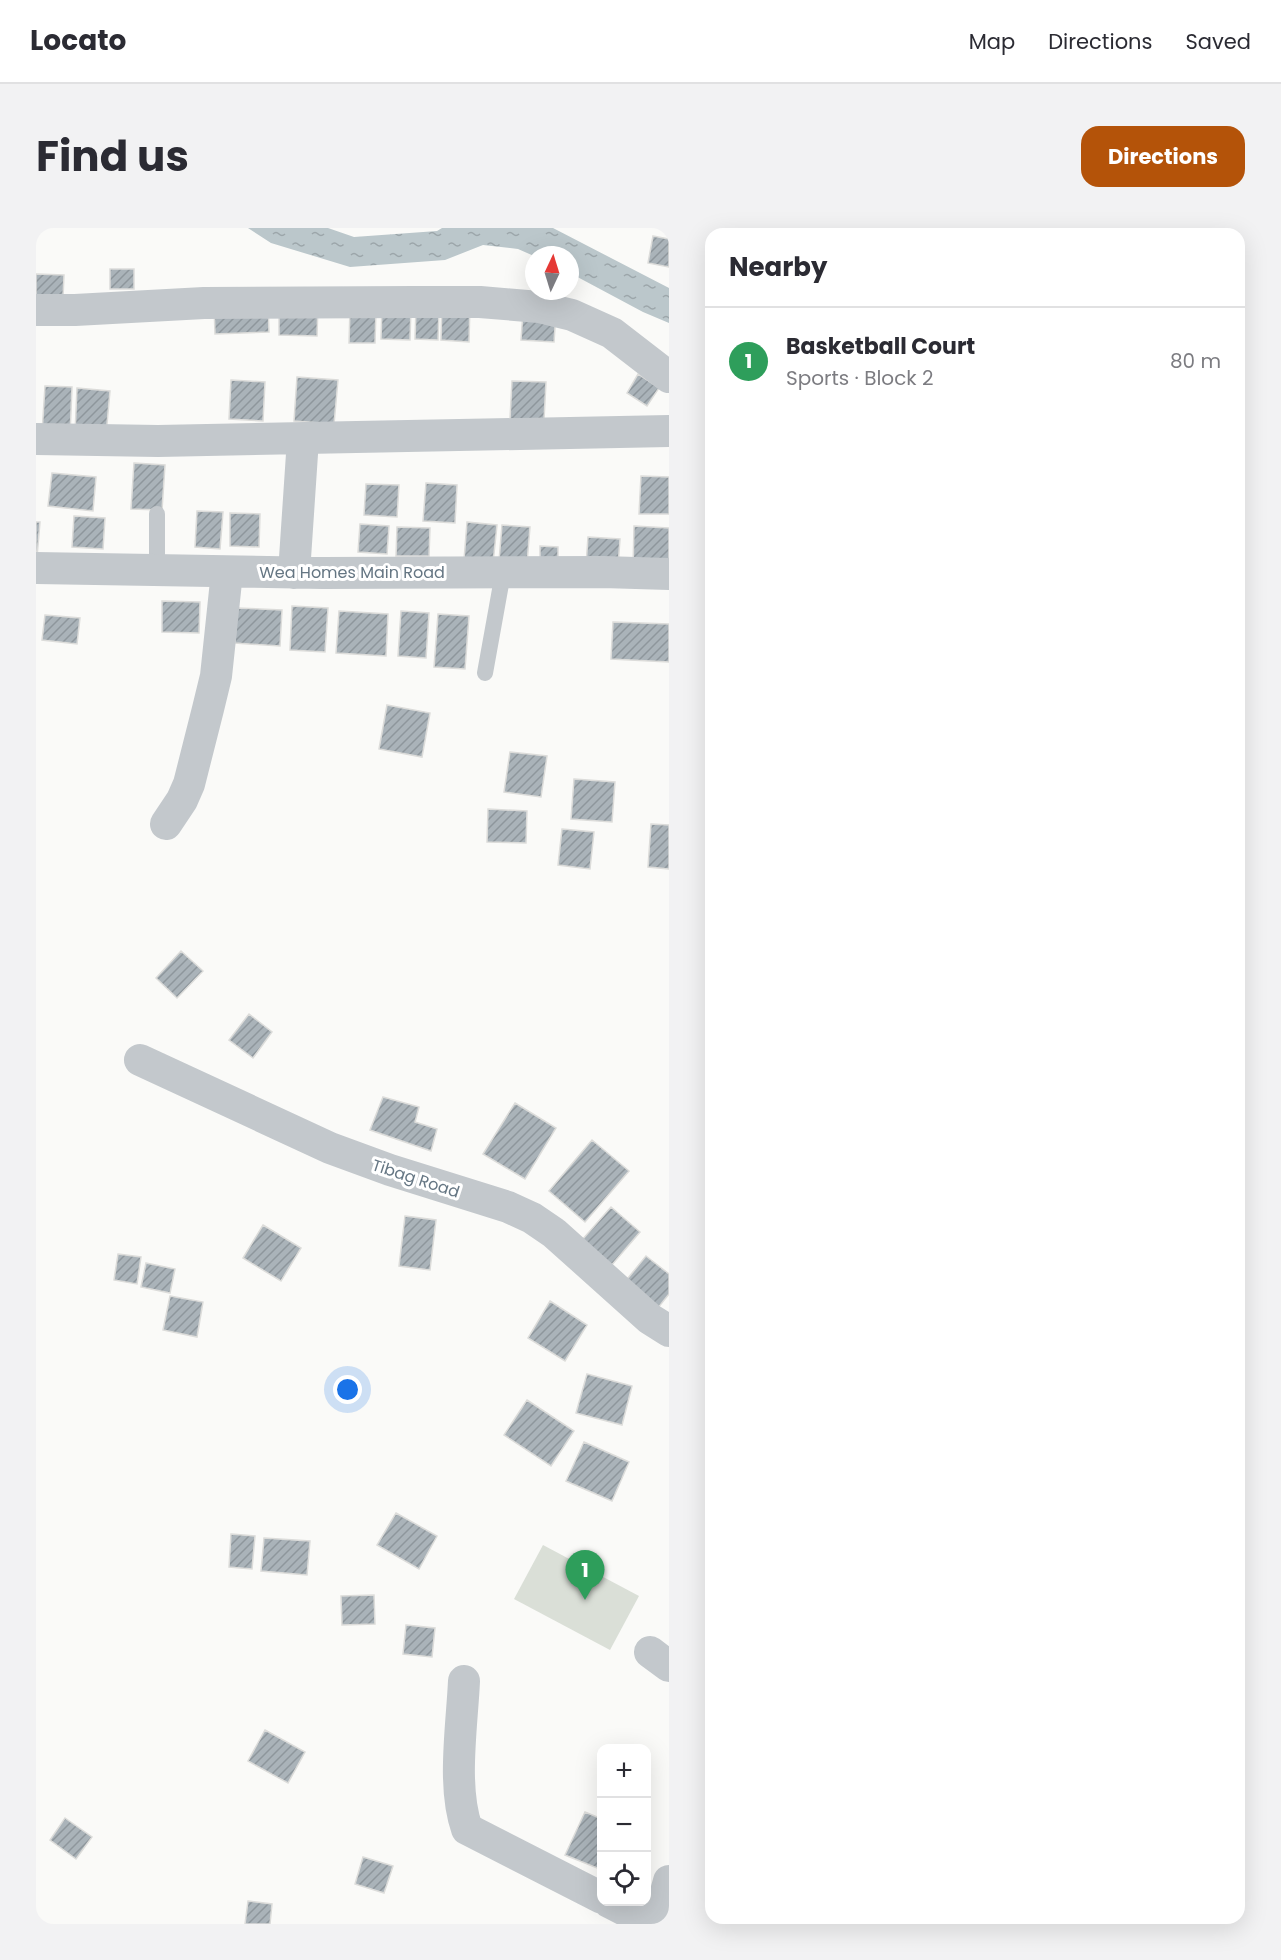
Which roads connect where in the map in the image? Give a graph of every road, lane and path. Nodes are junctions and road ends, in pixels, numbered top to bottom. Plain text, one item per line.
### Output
1 (36, 310) edge
2 (669, 377) edge
3 (669, 431) edge
4 (36, 439) edge
5 (303, 439) junction
6 (157, 513) dead end
7 (36, 570) edge
8 (157, 570) junction
9 (227, 572) junction
10 (294, 573) junction
11 (502, 573) junction
12 (669, 574) edge
13 (485, 673) dead end
14 (166, 824) dead end
15 (140, 1060) dead end
16 (669, 1331) edge
17 (464, 1682) dead end
18 (669, 1881) edge
19 (597, 1895) edge
20 (617, 1906) edge
21 (652, 1924) edge
22 (657, 1924) edge

1 - 2 street
3 - 5 street
4 - 5 street
5 - 10 street
6 - 8 lane
7 - 8 street, Wea Homes Main Road
8 - 9 street, Wea Homes Main Road
9 - 10 street, Wea Homes Main Road
9 - 14 street
10 - 11 street, Wea Homes Main Road
11 - 12 street, Wea Homes Main Road
11 - 13 lane
15 - 16 street, Tibag Road
17 - 19 street
18 - 22 street
20 - 21 street

